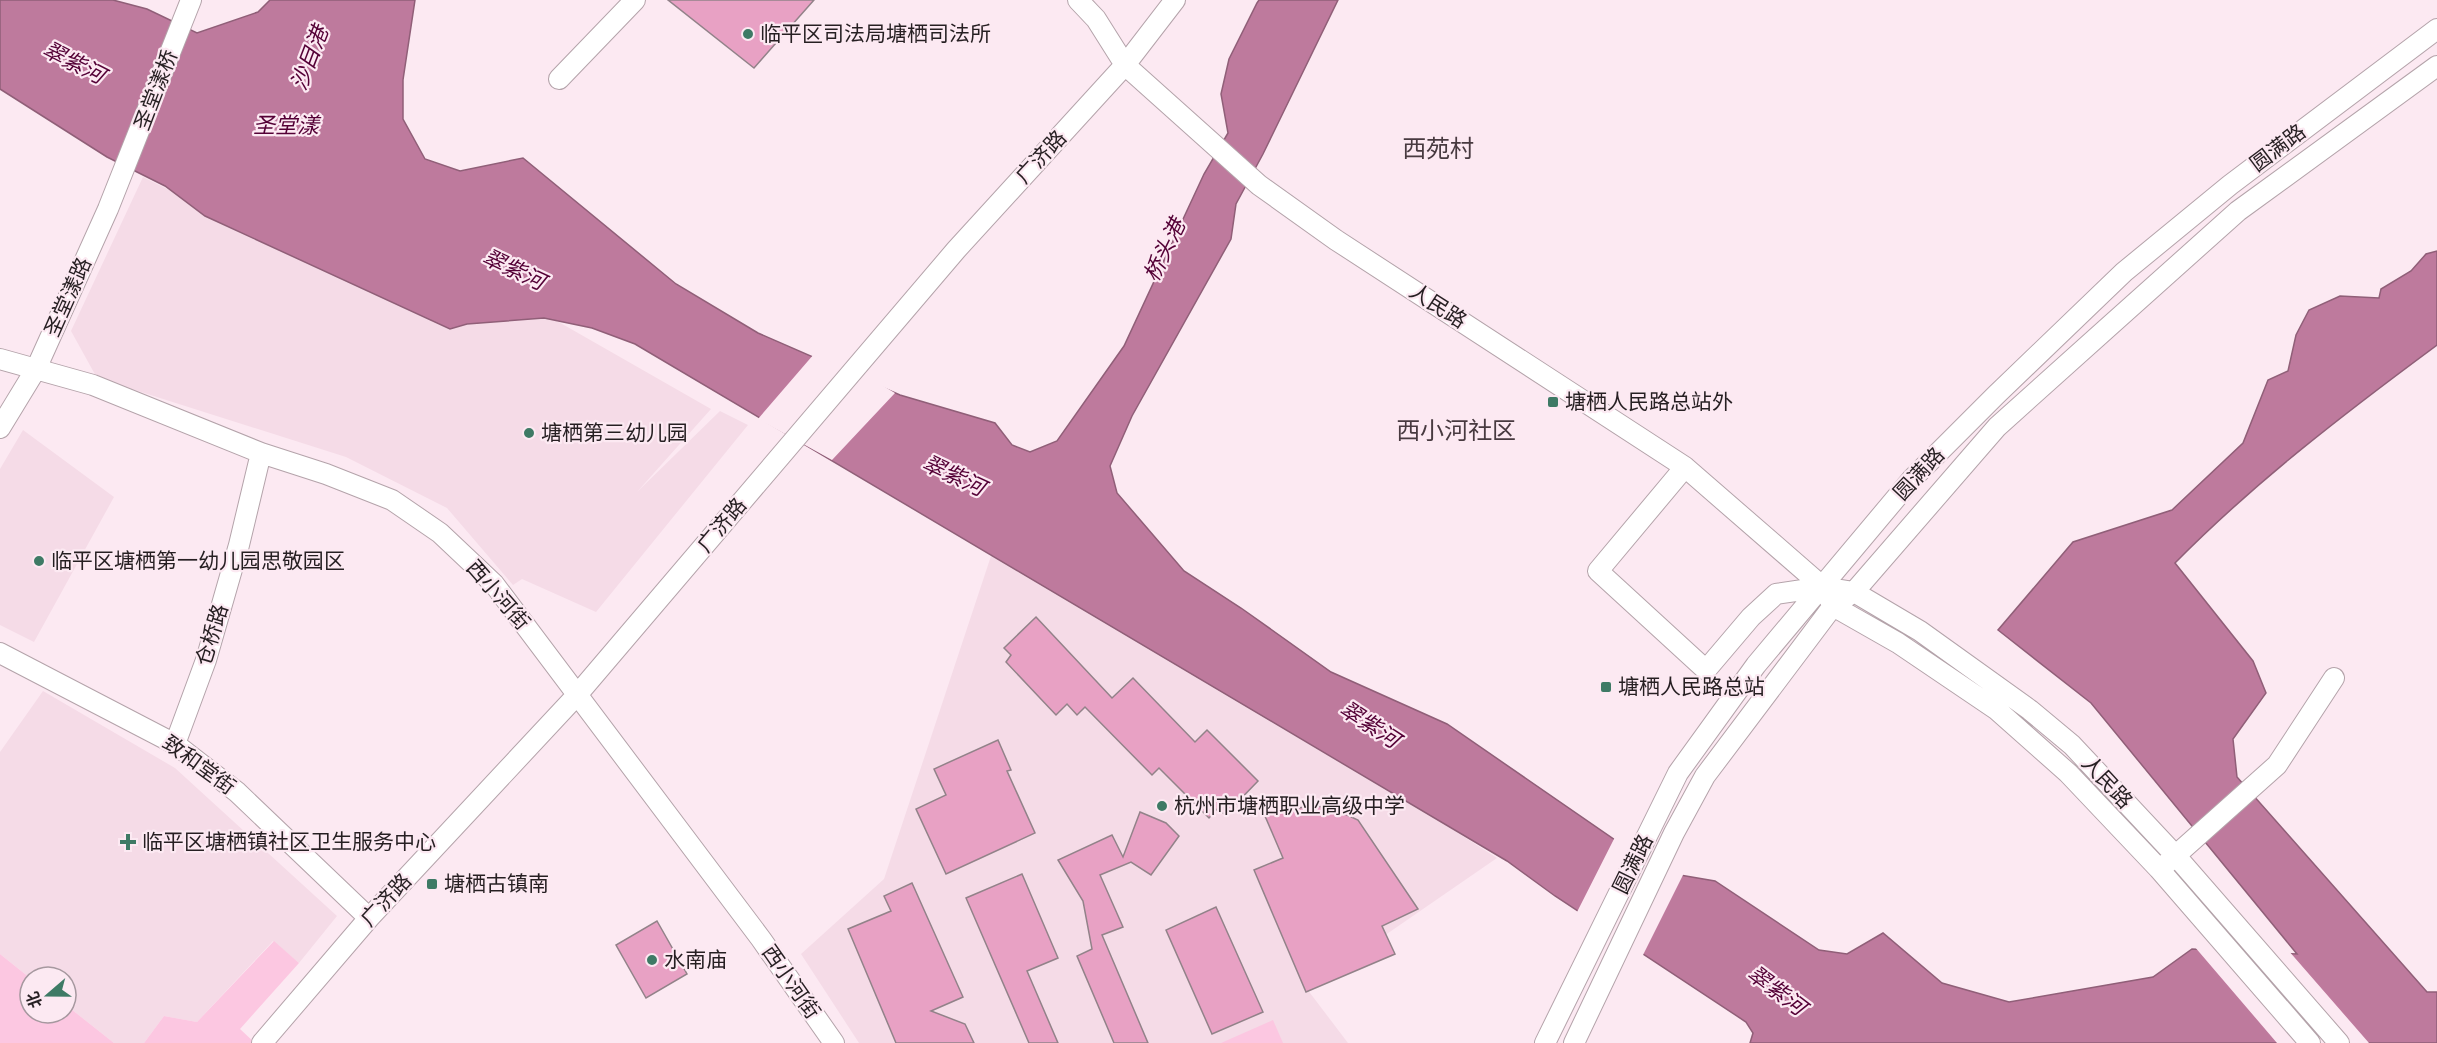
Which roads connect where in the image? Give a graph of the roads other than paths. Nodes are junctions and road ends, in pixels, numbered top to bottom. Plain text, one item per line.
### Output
1 (634, 0) edge
2 (1078, 0) edge
3 (1175, 0) edge
4 (187, 9) edge
5 (2437, 28) edge
6 (1125, 65) junction
7 (2437, 66) edge
8 (559, 79) dead end
9 (127, 162) joint
10 (0, 359) edge
11 (36, 369) junction
12 (0, 428) edge
13 (261, 453) junction
14 (1685, 467) junction
15 (1823, 587) junction
16 (1854, 592) junction
17 (1833, 606) junction
18 (0, 653) edge
19 (2334, 678) dead end
20 (577, 695) junction
21 (176, 744) junction
22 (2176, 856) junction
23 (2159, 869) junction
24 (369, 918) junction
25 (262, 1043) edge
26 (834, 1043) edge
27 (1545, 1043) edge
28 (1574, 1043) edge
29 (2310, 1043) edge
30 (2339, 1043) edge

1 - 8 street
2 - 6 street, 人民路
3 - 6 street, 广济路
4 - 9 street, 圣堂漾桥
5 - 15 street, 圆满路
6 - 14 street, 人民路
6 - 20 street, 广济路
7 - 16 street, 圆满路
9 - 11 street, 圣堂漾路
10 - 11 street, 西小河街
11 - 12 street, 圣堂漾路
11 - 13 street, 西小河街
13 - 20 street, 西小河街
13 - 21 street, 仓桥路
14 - 15 street, 人民路
14 - 15 street
15 - 16 street, 人民路
15 - 17 street, 人民路
15 - 27 street, 圆满路
16 - 17 street, 圆满路
16 - 22 street, 人民路
17 - 23 street, 人民路
17 - 28 street, 圆满路
18 - 21 street, 致和堂街
19 - 22 street
20 - 24 street, 广济路
20 - 26 street, 西小河街
21 - 24 street, 致和堂街
22 - 23 street
22 - 30 street, 人民路
23 - 29 street, 人民路
24 - 25 street, 广济路

